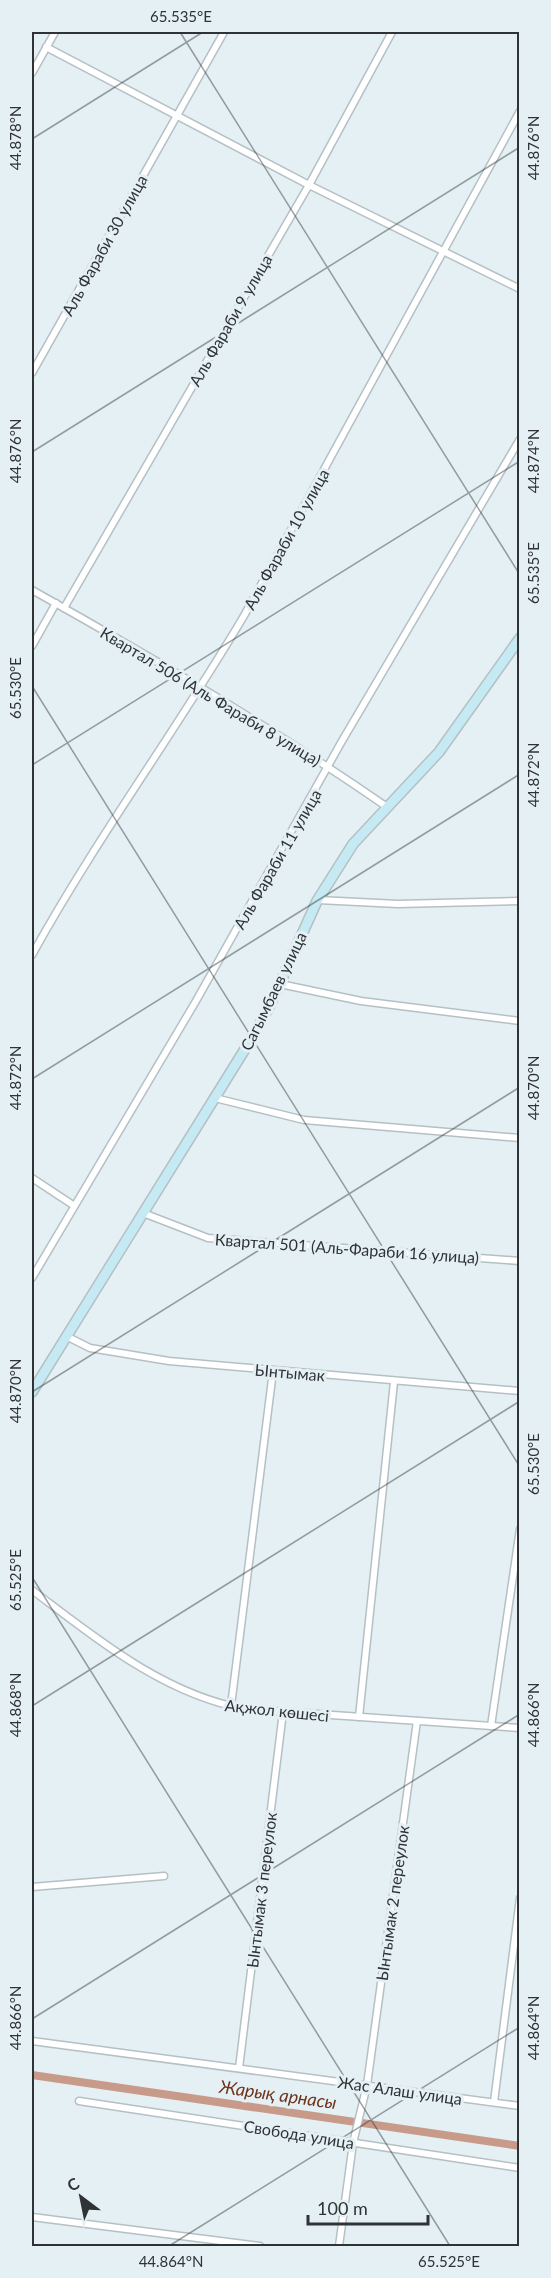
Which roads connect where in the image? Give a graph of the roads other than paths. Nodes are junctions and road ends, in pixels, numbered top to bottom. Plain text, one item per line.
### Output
1 (55, 32) edge
2 (224, 32) edge
3 (392, 32) edge
4 (46, 47) junction
5 (32, 74) edge
6 (519, 111) edge
7 (177, 116) junction
8 (309, 185) junction
9 (442, 250) junction
10 (519, 288) edge
11 (32, 373) edge
12 (519, 439) edge
13 (32, 590) edge
14 (56, 603) junction
15 (64, 608) junction
16 (519, 638) edge
17 (32, 646) edge
18 (202, 687) junction
19 (329, 767) junction
20 (387, 807) junction
21 (318, 900) junction
22 (519, 901) edge
23 (32, 955) edge
24 (280, 984) junction
25 (519, 1021) edge
26 (215, 1098) junction
27 (519, 1138) edge
28 (32, 1178) edge
29 (74, 1205) junction
30 (143, 1213) junction
31 (519, 1261) edge
32 (32, 1278) edge
33 (65, 1336) junction
34 (273, 1371) junction
35 (394, 1382) junction
36 (519, 1391) edge
37 (32, 1392) edge
38 (519, 1529) edge
39 (32, 1590) edge
40 (231, 1707) junction
41 (283, 1712) junction
42 (359, 1717) junction
43 (417, 1721) junction
44 (491, 1726) junction
45 (519, 1728) edge
46 (164, 1876) dead end
47 (32, 1887) edge
48 (519, 1899) edge
49 (32, 2041) edge
50 (239, 2068) junction
51 (366, 2085) junction
52 (79, 2101) dead end
53 (494, 2102) junction
54 (519, 2106) edge
55 (353, 2143) junction
56 (519, 2168) edge
57 (32, 2217) edge
58 (260, 2247) edge
59 (339, 2247) edge

1 - 4 street
2 - 7 street, Аль Фараби 30 улица
3 - 8 street, Аль Фараби 9 улица
4 - 5 street
4 - 7 street
6 - 9 street, Аль Фараби 10 улица
7 - 8 street
7 - 11 street, Аль Фараби 30 улица
8 - 9 street
8 - 15 street, Аль Фараби 9 улица
9 - 10 street
9 - 18 street, Аль Фараби 10 улица
12 - 19 street, Аль Фараби 11 улица
13 - 14 street, Квартал 506 (Аль Фараби 8 улица)
14 - 15 street, Квартал 506 (Аль Фараби 8 улица)
14 - 17 street
15 - 18 street, Квартал 506 (Аль Фараби 8 улица)
16 - 20 street, Сагымбаев улица
18 - 19 street, Квартал 506 (Аль Фараби 8 улица)
18 - 23 street, Аль Фараби 10 улица
19 - 20 street, Квартал 506 (Аль Фараби 8 улица)
19 - 29 street, Аль Фараби 11 улица
20 - 21 street, Сагымбаев улица
21 - 22 street
21 - 24 street, Сагымбаев улица
24 - 25 street
24 - 26 street, Сагымбаев улица
26 - 27 street
26 - 30 street, Сагымбаев улица
28 - 29 street
29 - 32 street, Аль Фараби 11 улица
30 - 31 street, Квартал 501 (Аль-Фараби 16 улица)
30 - 33 street, Сагымбаев улица
33 - 34 street, Ынтымак
33 - 37 street, Сагымбаев улица
34 - 35 street, Ынтымак
34 - 40 street
35 - 36 street, Ынтымак
35 - 42 street
38 - 44 street
39 - 40 street, Ақжол көшесі
40 - 41 street, Ақжол көшесі
41 - 42 street, Ақжол көшесі
41 - 50 street, Ынтымак 3 переулок
42 - 43 street, Ақжол көшесі
43 - 44 street, Ақжол көшесі
43 - 51 street, Ынтымак 2 переулок
44 - 45 street, Ақжол көшесі
46 - 47 street
48 - 53 street
49 - 50 street, Жас Алаш улица
50 - 51 street, Жас Алаш улица
51 - 53 street, Жас Алаш улица
51 - 55 street, Ынтымак 2 переулок
52 - 55 street, Свобода улица
53 - 54 street, Жас Алаш улица
55 - 56 street, Свобода улица
55 - 59 street, Ынтымак 2 переулок
57 - 58 street

